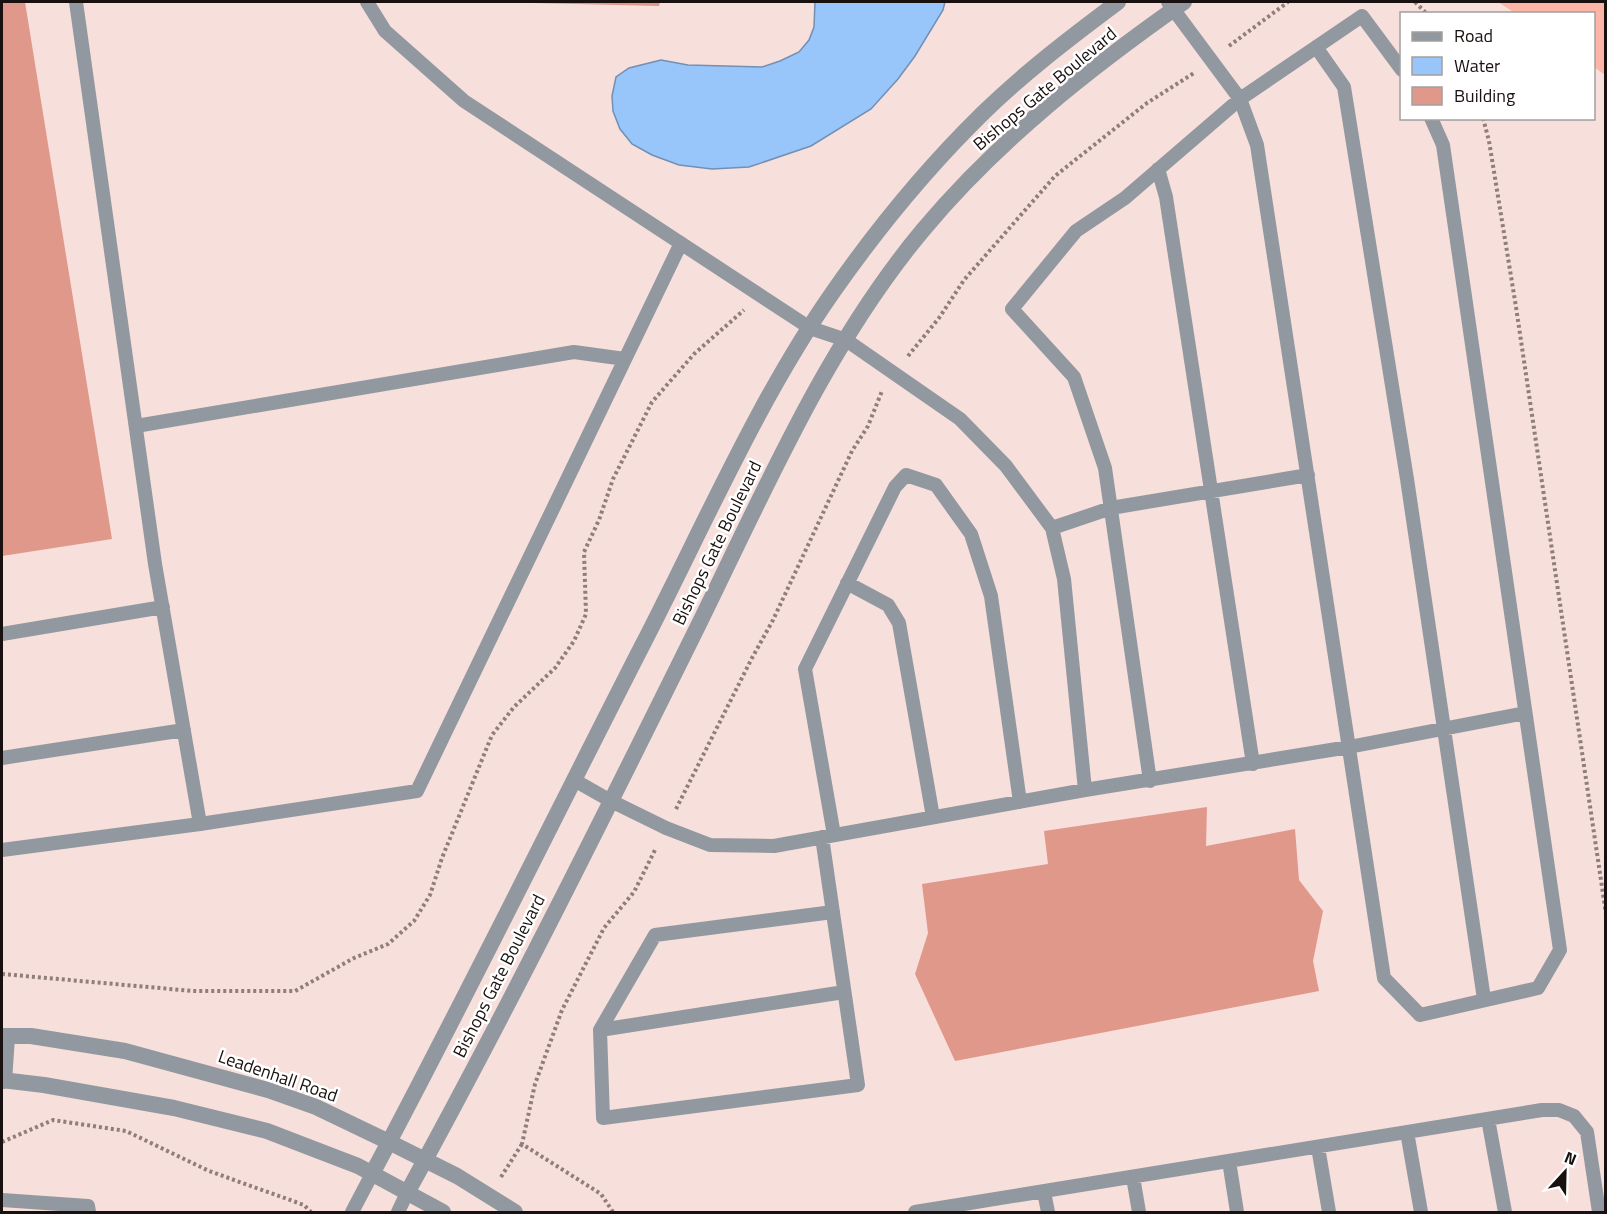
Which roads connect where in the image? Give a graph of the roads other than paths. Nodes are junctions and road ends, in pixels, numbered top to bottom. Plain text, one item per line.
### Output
1 (76, 2) edge
2 (367, 2) edge
3 (1118, 2) edge
4 (1175, 4) edge
5 (1316, 47) junction
6 (1400, 69) edge
7 (1240, 99) junction
8 (1432, 120) edge
9 (1158, 169) junction
10 (681, 243) junction
11 (810, 328) junction
12 (846, 340) junction
13 (625, 359) junction
14 (136, 426) junction
15 (1308, 475) junction
16 (1212, 491) junction
17 (1111, 508) junction
18 (1052, 528) junction
19 (847, 583) junction
20 (163, 607) junction
21 (2, 634) edge
22 (1525, 713) junction
23 (1443, 729) junction
24 (184, 730) junction
25 (1349, 747) junction
26 (2, 758) edge
27 (1253, 764) junction
28 (574, 780) junction
29 (1150, 781) junction
30 (1085, 790) junction
31 (610, 801) junction
32 (1020, 802) junction
33 (933, 817) junction
34 (200, 824) junction
35 (828, 836) junction
36 (2, 850) edge
37 (833, 912) junction
38 (844, 992) junction
39 (1484, 999) junction
40 (600, 1030) junction
41 (4, 1036) edge
42 (3, 1081) edge
43 (1488, 1119) junction
44 (1407, 1132) junction
45 (389, 1142) junction
46 (1318, 1147) junction
47 (424, 1161) junction
48 (1229, 1161) junction
49 (372, 1174) junction
50 (1134, 1177) junction
51 (1044, 1192) junction
52 (407, 1193) junction
53 (5, 1204) edge
54 (959, 1209) edge
55 (89, 1212) edge
56 (352, 1212) edge
57 (398, 1212) edge
58 (443, 1212) edge
59 (515, 1212) edge
60 (915, 1212) edge
61 (1048, 1212) edge
62 (1139, 1212) edge
63 (1237, 1212) edge
64 (1329, 1212) edge
65 (1421, 1212) edge
66 (1504, 1212) edge
67 (1599, 1212) edge

1 - 14 lane
2 - 10 lane
3 - 11 street, Bishops Gate Boulevard
4 - 7 lane
4 - 12 street, Bishops Gate Boulevard
5 - 6 lane
5 - 7 lane
5 - 23 lane
7 - 9 lane
7 - 15 lane
8 - 22 lane
9 - 16 lane
9 - 17 lane
10 - 11 lane
10 - 13 lane
11 - 12 lane
11 - 28 street, Bishops Gate Boulevard
12 - 18 lane
12 - 31 street, Bishops Gate Boulevard
13 - 14 lane
13 - 34 lane
14 - 20 lane
15 - 16 lane
15 - 25 lane
16 - 17 lane
16 - 27 lane
17 - 18 lane
17 - 29 lane
18 - 30 lane
19 - 32 lane
19 - 33 lane
19 - 35 lane
20 - 21 lane
20 - 24 lane
22 - 23 lane
22 - 39 lane
23 - 25 lane
23 - 39 lane
24 - 26 lane
24 - 34 lane
25 - 27 lane
25 - 39 lane
27 - 29 lane
28 - 31 lane
28 - 45 street, Bishops Gate Boulevard
29 - 30 lane
30 - 32 lane
31 - 35 lane
31 - 47 street, Bishops Gate Boulevard
32 - 33 lane
33 - 35 lane
34 - 36 lane
35 - 37 lane
37 - 38 lane
37 - 40 lane
38 - 40 lane
38 - 40 lane
41 - 42 street, Leadenhall Road
41 - 45 street, Leadenhall Road
42 - 49 street, Leadenhall Road
43 - 44 lane
43 - 66 lane
43 - 67 lane
44 - 46 lane
44 - 65 lane
45 - 47 street, Leadenhall Road
45 - 49 street, Bishops Gate Boulevard
46 - 48 lane
46 - 64 lane
47 - 52 street, Bishops Gate Boulevard
47 - 59 street, Leadenhall Road
48 - 50 lane
48 - 63 lane
49 - 52 street, Leadenhall Road
49 - 56 lane
50 - 51 lane
50 - 62 lane
51 - 54 lane
51 - 61 lane
52 - 57 lane
52 - 58 street, Leadenhall Road
53 - 55 lane
54 - 60 lane

